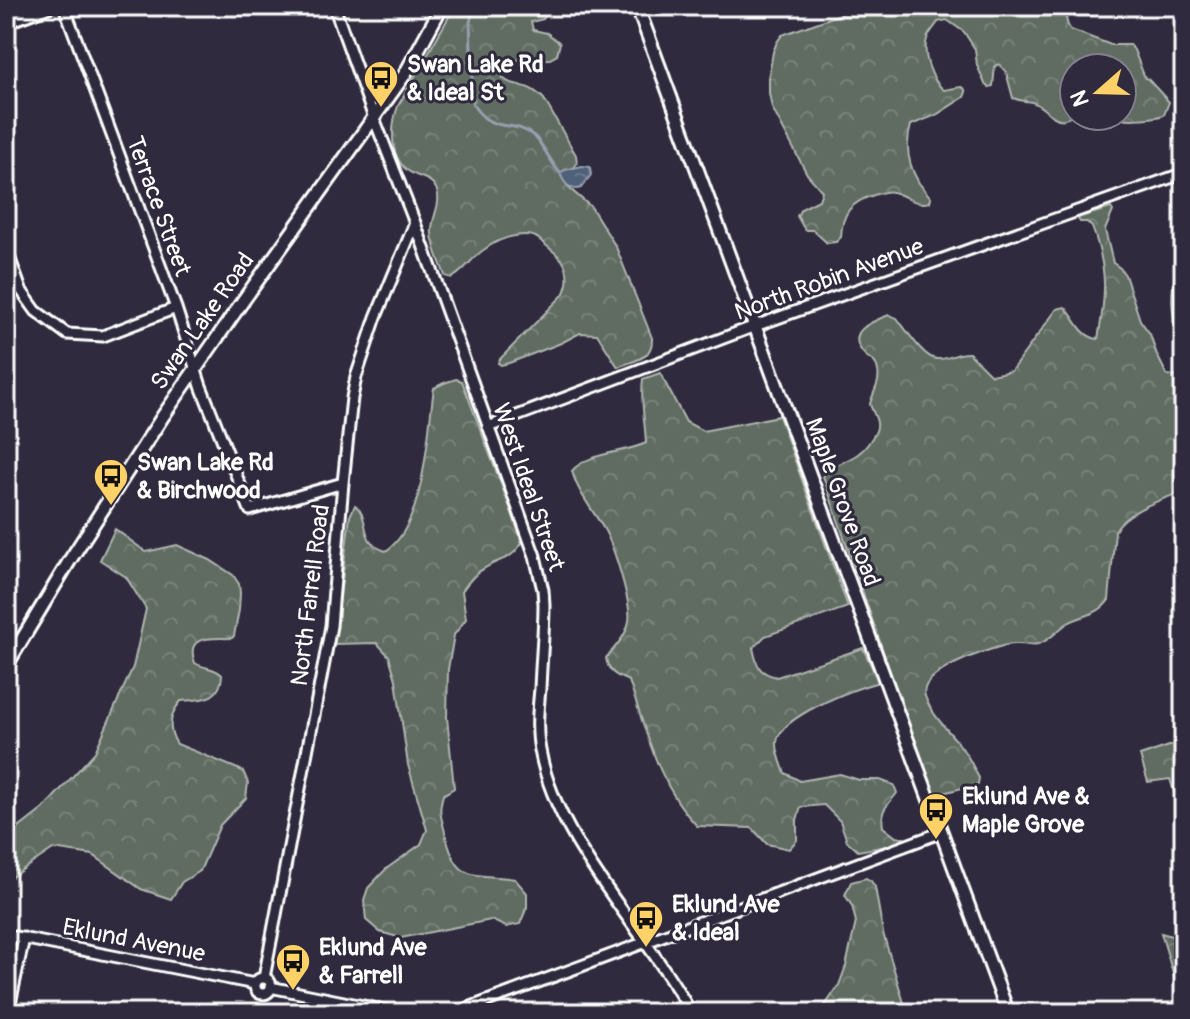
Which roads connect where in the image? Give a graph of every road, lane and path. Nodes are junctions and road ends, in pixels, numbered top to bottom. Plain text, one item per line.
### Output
1 (52, 6) edge
2 (64, 6) edge
3 (334, 6) edge
4 (442, 6) edge
5 (640, 7) edge
6 (6, 23) edge
7 (374, 118) junction
8 (1184, 173) edge
9 (415, 223) junction
10 (6, 248) edge
11 (176, 308) junction
12 (755, 326) junction
13 (195, 368) junction
14 (488, 427) junction
15 (343, 483) junction
16 (6, 666) edge
17 (942, 832) junction
18 (6, 935) edge
19 (24, 938) junction
20 (647, 943) junction
21 (264, 978) junction
22 (255, 984) junction
23 (270, 987) junction
24 (8, 1013) edge
25 (398, 1013) edge
26 (455, 1013) edge
27 (691, 1013) edge
28 (1008, 1013) edge

1 - 6 street
2 - 11 street, Terrace Street
3 - 7 street, West Ideal Street
4 - 7 street, Swan Lake Road
5 - 12 street, Maple Grove Road
7 - 9 street, West Ideal Street
7 - 13 street, Swan Lake Road
8 - 12 street, North Robin Avenue
9 - 14 street, West Ideal Street
9 - 15 street, North Farrell Road
10 - 11 street
11 - 13 street, Terrace Street
12 - 14 street, North Robin Avenue
12 - 17 street, Maple Grove Road
13 - 15 street, Terrace Street
13 - 16 street, Swan Lake Road
14 - 20 street, West Ideal Street
15 - 21 street, North Farrell Road
17 - 20 street
17 - 28 street, Maple Grove Road
18 - 19 street, Eklund Avenue
19 - 22 street, Eklund Avenue
19 - 24 street
20 - 26 street
20 - 27 street, West Ideal Street
21 - 22 street
21 - 23 street
22 - 23 street, Eklund Avenue
23 - 25 street, Eklund Avenue

